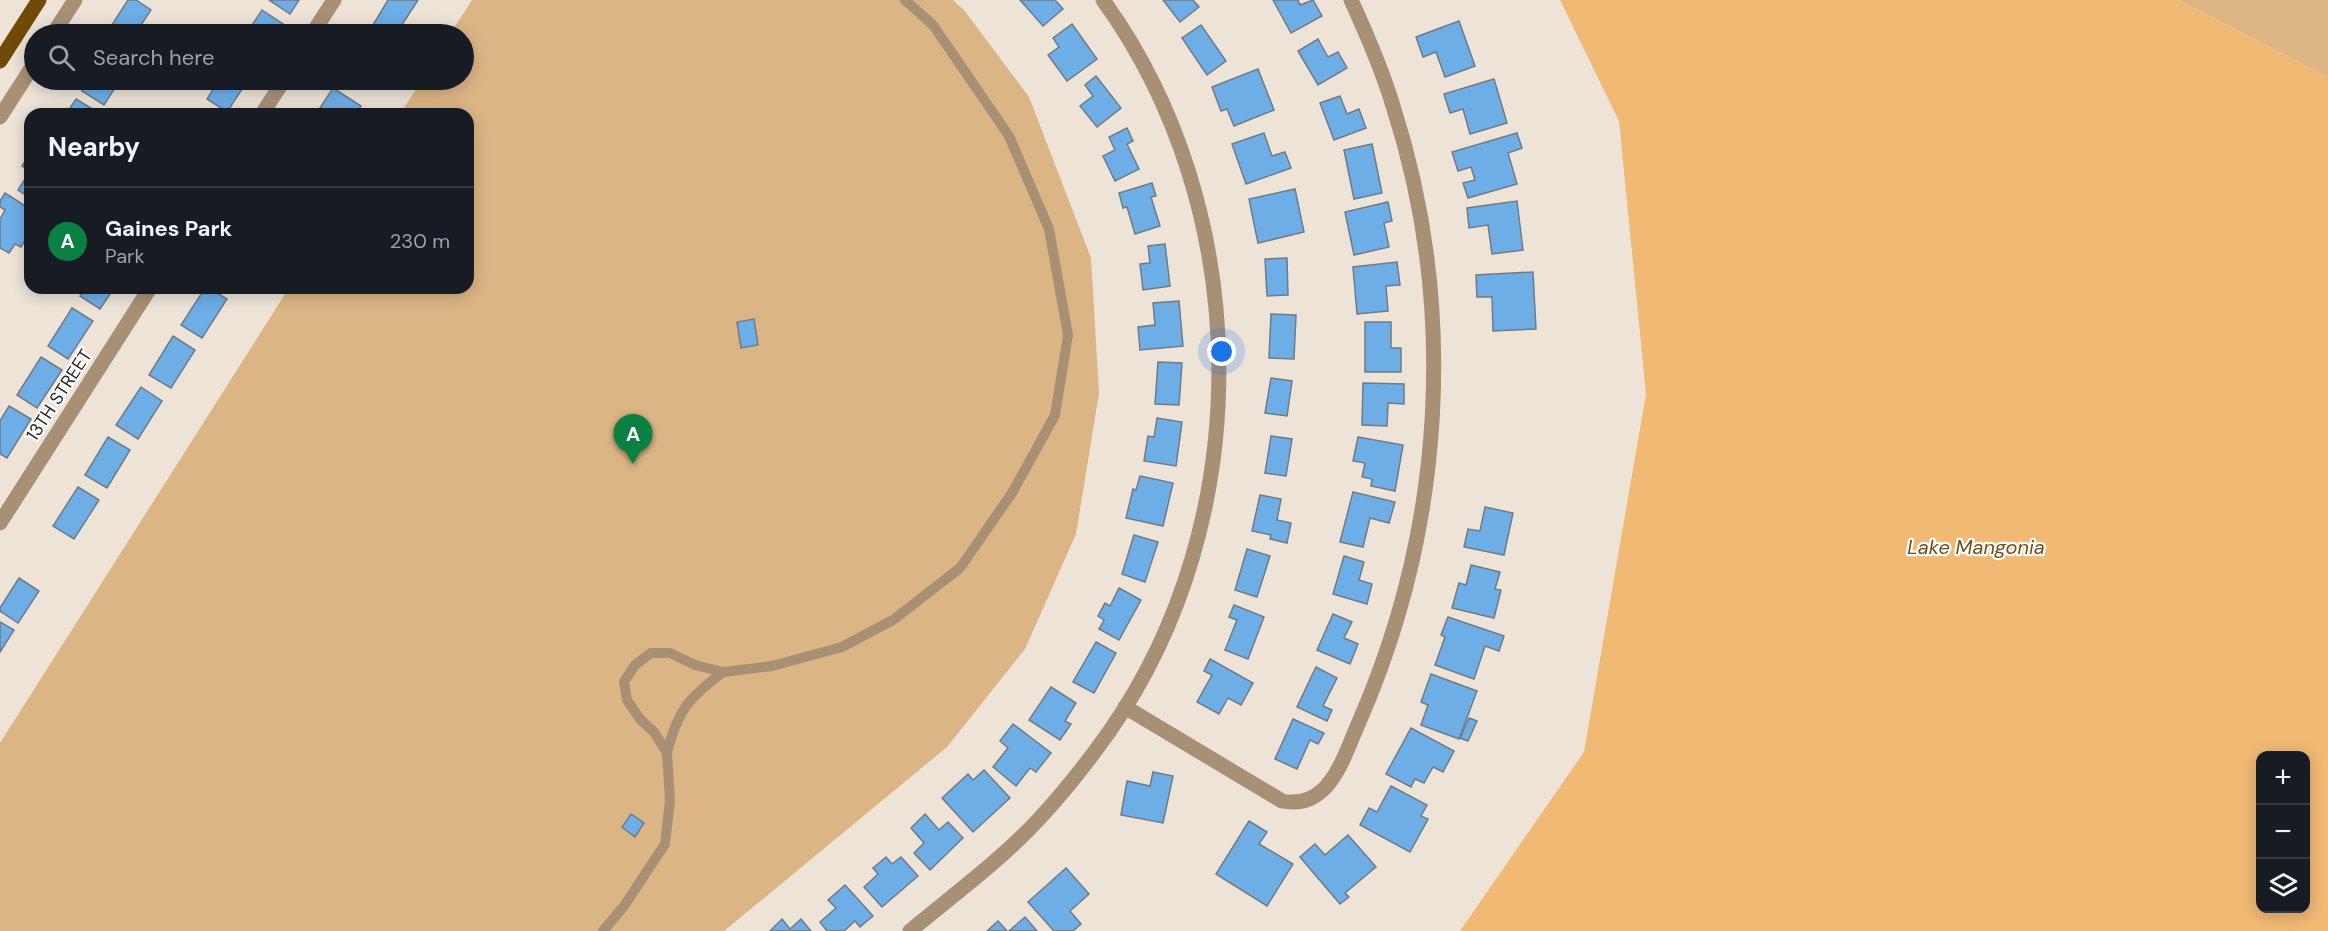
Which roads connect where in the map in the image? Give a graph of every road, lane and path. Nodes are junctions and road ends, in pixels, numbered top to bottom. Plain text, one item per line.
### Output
1 (39, 0) edge
2 (75, 0) edge
3 (334, 0) edge
4 (905, 0) edge
5 (1103, 0) edge
6 (1352, 0) edge
7 (59, 24) edge
8 (318, 24) edge
9 (0, 61) edge
10 (24, 79) edge
11 (277, 90) edge
12 (265, 108) edge
13 (0, 117) edge
14 (146, 294) edge
15 (5, 503) edge
16 (0, 523) edge
17 (723, 672) junction
18 (1125, 706) junction
19 (667, 753) junction
20 (603, 931) edge
21 (910, 931) edge

1 - 9 main road
2 - 7 street
3 - 8 street
4 - 17 lane
5 - 18 street
6 - 18 street
10 - 13 street
11 - 12 street
14 - 15 street, 13TH STREET
15 - 16 street, 13TH STREET
17 - 19 lane
17 - 19 lane
18 - 21 street
19 - 20 lane

